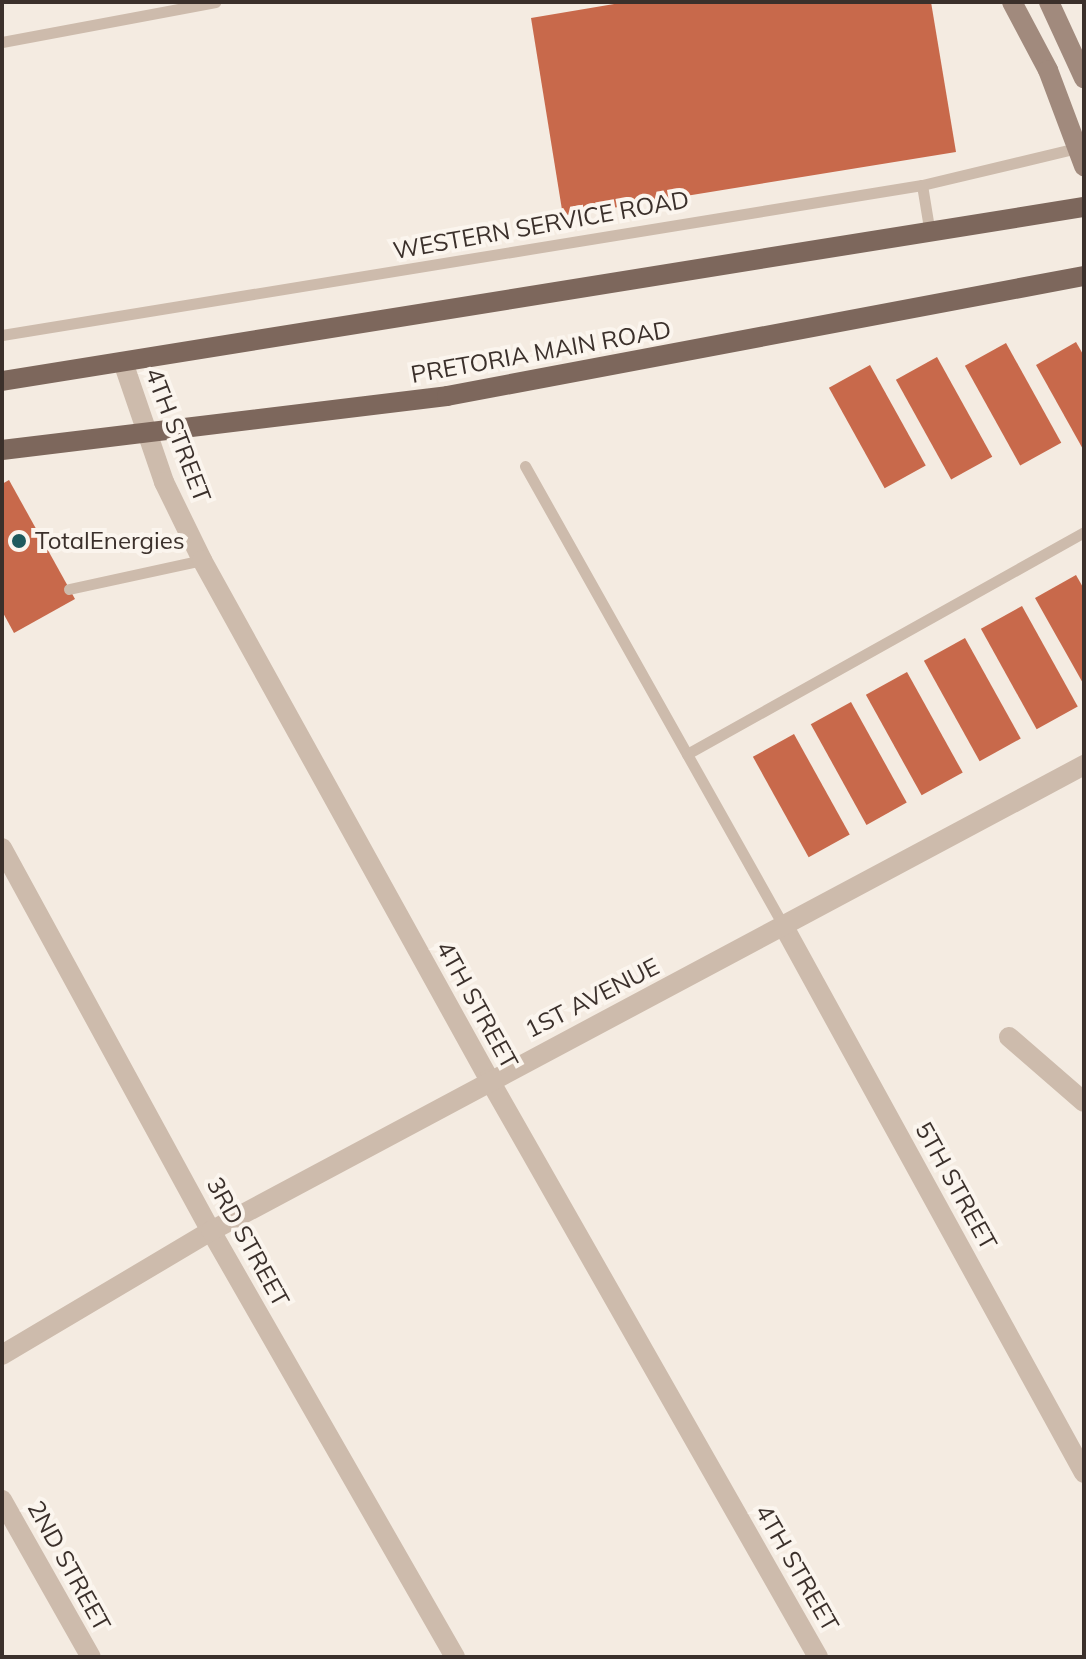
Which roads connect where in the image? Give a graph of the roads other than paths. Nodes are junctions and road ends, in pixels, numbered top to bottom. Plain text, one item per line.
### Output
1 (215, 2) edge
2 (1012, 2) edge
3 (1049, 2) edge
4 (2, 42) edge
5 (1084, 78) edge
6 (1082, 153) edge
7 (922, 185) junction
8 (1084, 207) edge
9 (930, 234) junction
10 (1084, 276) edge
11 (2, 335) edge
12 (123, 362) junction
13 (2, 381) edge
14 (145, 431) junction
15 (2, 450) edge
16 (525, 466) dead end
17 (1084, 532) edge
18 (202, 560) junction
19 (69, 589) dead end
20 (687, 754) junction
21 (1084, 765) edge
22 (2, 848) edge
23 (783, 925) junction
24 (1009, 1037) dead end
25 (489, 1079) junction
26 (1084, 1102) edge
27 (211, 1231) junction
28 (2, 1355) edge
29 (1084, 1473) edge
30 (2, 1500) edge
31 (91, 1657) edge
32 (455, 1657) edge
33 (818, 1657) edge

1 - 4 lane
2 - 6 street
3 - 5 street
6 - 7 lane, WESTERN SERVICE ROAD
7 - 9 lane
7 - 11 lane, WESTERN SERVICE ROAD
8 - 9 main road
9 - 12 main road
10 - 14 main road, PRETORIA MAIN ROAD
12 - 13 main road
12 - 14 street, 4TH STREET
14 - 15 main road, PRETORIA MAIN ROAD
14 - 18 street, 4TH STREET
16 - 20 lane
17 - 20 lane
18 - 19 lane
18 - 25 street, 4TH STREET
20 - 23 lane
21 - 23 street, 1ST AVENUE
22 - 27 street, 3RD STREET
23 - 25 street, 1ST AVENUE
23 - 29 street, 5TH STREET
24 - 26 street
25 - 27 street, 1ST AVENUE
25 - 33 street, 4TH STREET
27 - 28 street, 1ST AVENUE
27 - 32 street, 3RD STREET
30 - 31 street, 2ND STREET

